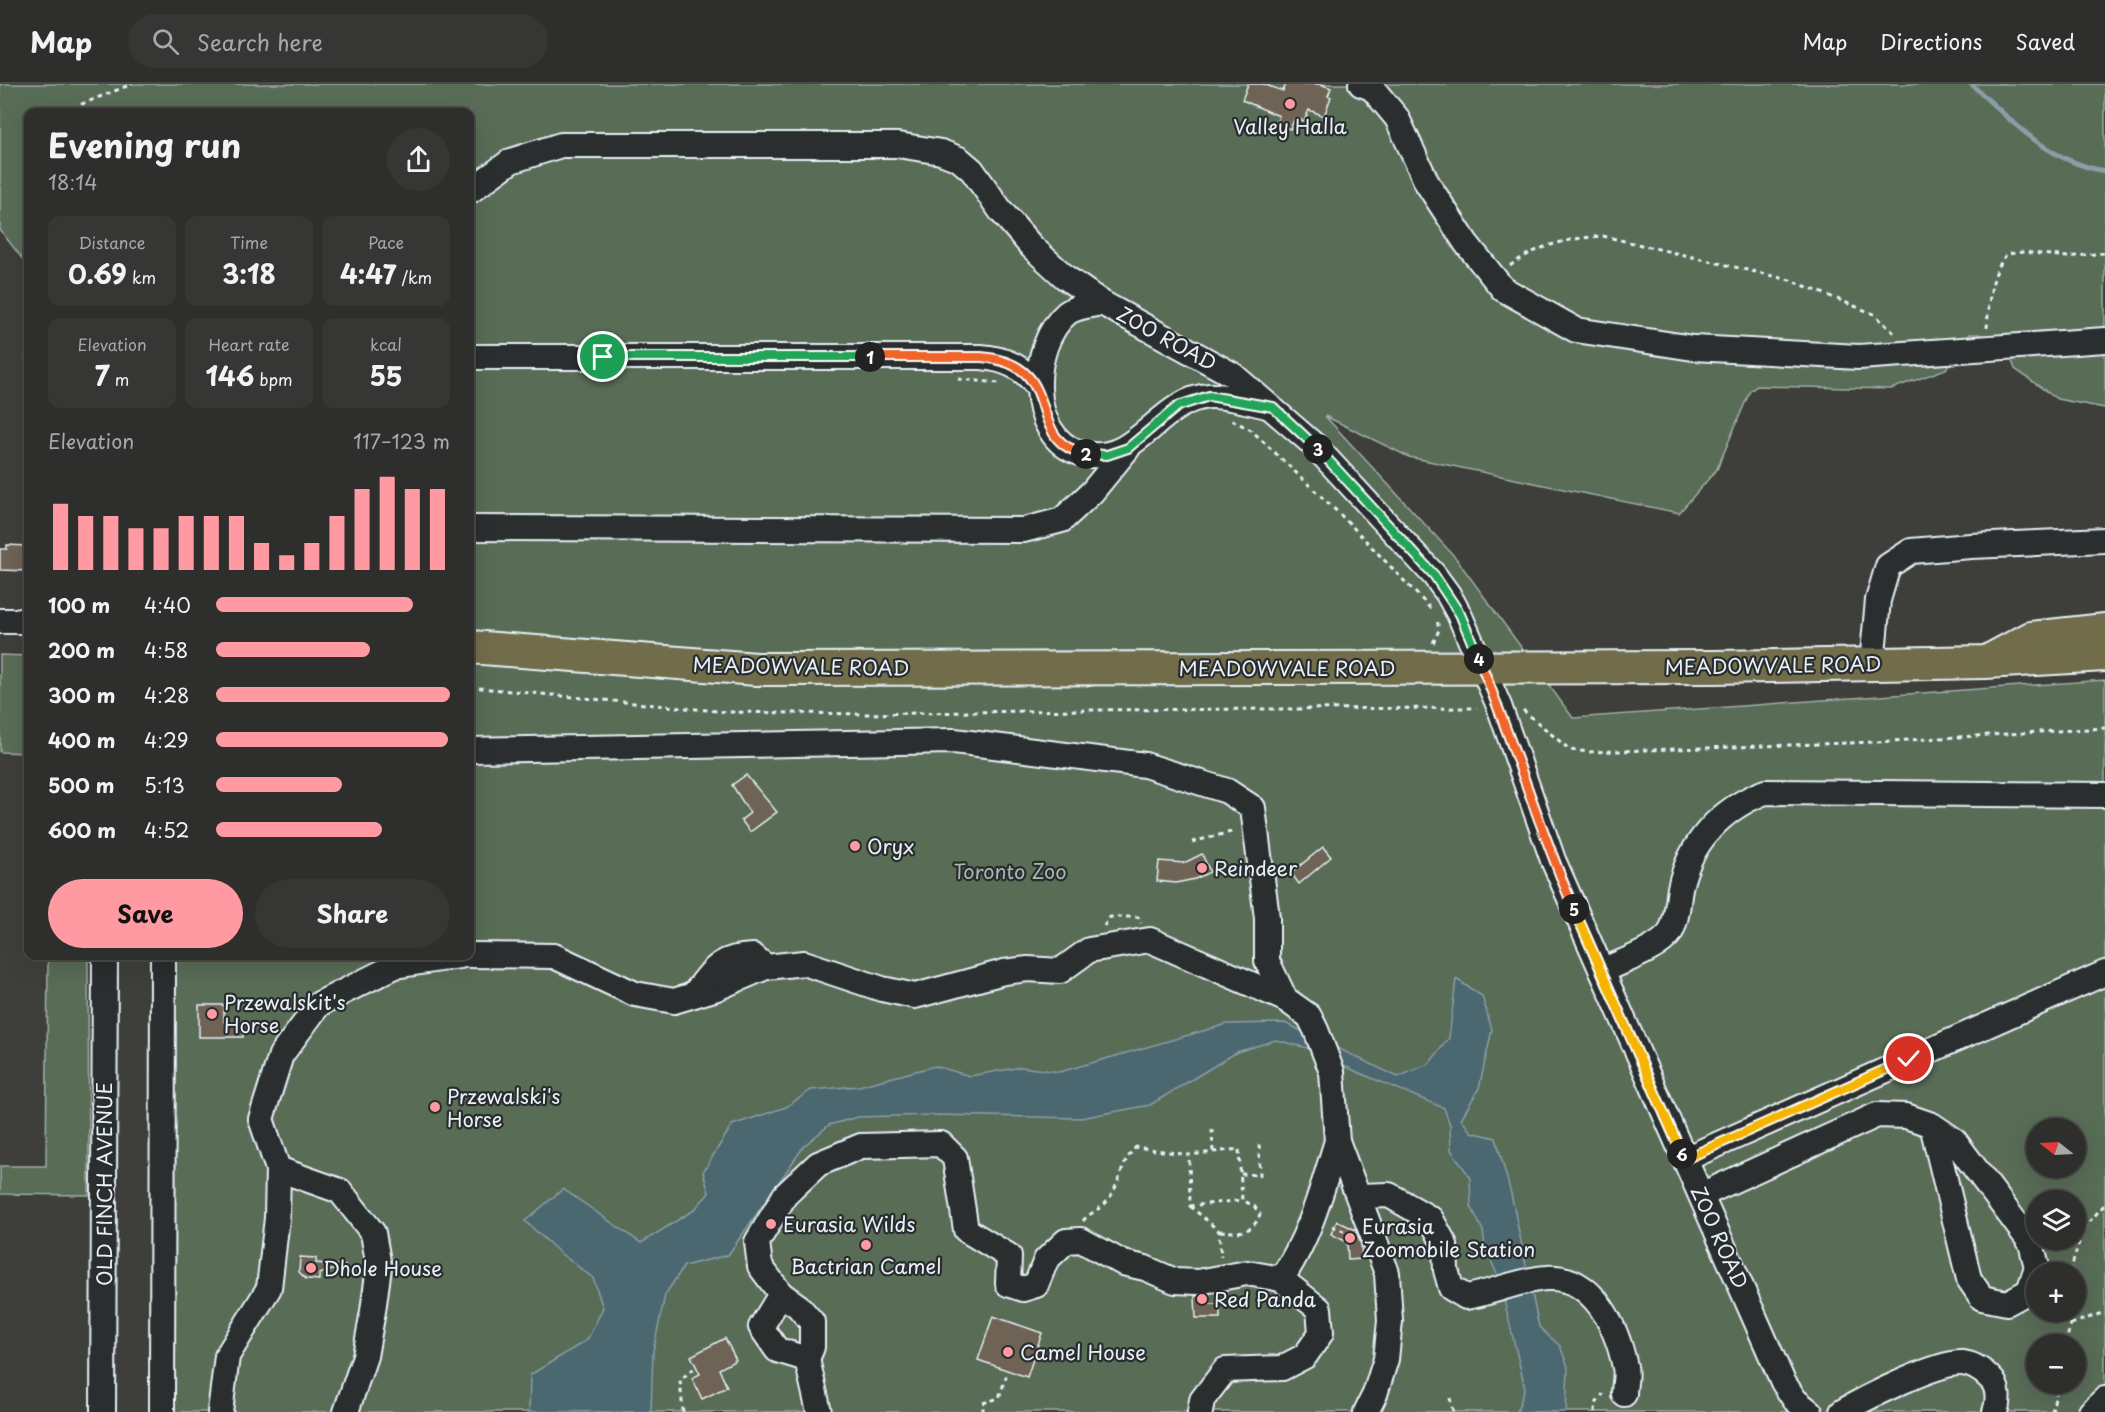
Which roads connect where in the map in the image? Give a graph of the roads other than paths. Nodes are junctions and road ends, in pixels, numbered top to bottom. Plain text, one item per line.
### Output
1 (1361, 84) edge
2 (474, 187) edge
3 (1102, 303) junction
4 (2105, 339) edge
5 (474, 357) edge
6 (1038, 387) junction
7 (1273, 407) junction
8 (1128, 448) junction
9 (474, 528) edge
10 (2105, 540) edge
11 (0, 621) edge
12 (24, 621) edge
13 (2105, 630) edge
14 (474, 647) edge
15 (2105, 655) edge
16 (2057, 660) junction
17 (1986, 662) junction
18 (1872, 664) junction
19 (1482, 668) junction
20 (2105, 668) edge
21 (474, 750) edge
22 (2105, 795) edge
23 (474, 955) edge
24 (105, 960) edge
25 (163, 960) edge
26 (434, 960) edge
27 (1602, 971) junction
28 (2105, 973) edge
29 (1285, 999) junction
30 (1932, 1125) junction
31 (1337, 1140) junction
32 (1685, 1159) junction
33 (278, 1169) junction
34 (1701, 1195) junction
35 (1359, 1196) junction
36 (1281, 1279) junction
37 (781, 1294) junction
38 (807, 1359) junction
39 (1624, 1394) dead end
40 (2105, 1399) edge
41 (103, 1412) edge
42 (162, 1412) edge
43 (220, 1412) edge
44 (346, 1412) edge
45 (819, 1412) edge
46 (1200, 1412) edge
47 (1366, 1412) edge
48 (1810, 1412) edge
49 (1842, 1412) edge
50 (1995, 1412) edge
51 (2091, 1412) edge

1 - 4 street
2 - 3 street
3 - 6 street, ZOO ROAD
3 - 7 street, ZOO ROAD
5 - 6 street
6 - 8 street, ZOO ROAD
7 - 8 street, ZOO ROAD
7 - 19 street, ZOO ROAD
8 - 9 street
10 - 18 street
11 - 12 street
13 - 17 main road
14 - 19 main road, MEADOWVALE ROAD
15 - 16 main road, MEADOWVALE ROAD
16 - 17 main road, MEADOWVALE ROAD
16 - 20 main road
17 - 18 main road, MEADOWVALE ROAD
18 - 19 main road, MEADOWVALE ROAD
19 - 27 street, ZOO ROAD
21 - 29 street
22 - 27 street
23 - 29 street
24 - 41 street, OLD FINCH AVENUE
25 - 42 street
26 - 33 street
27 - 32 street, ZOO ROAD
28 - 32 street
29 - 31 street
30 - 30 street
30 - 34 street
31 - 35 street
31 - 36 street
32 - 34 street, ZOO ROAD
33 - 43 street
33 - 44 street
34 - 48 street, ZOO ROAD
35 - 39 street
35 - 47 street
36 - 37 street
36 - 46 street
37 - 38 street
37 - 38 street
38 - 45 street
40 - 51 street
49 - 50 street

